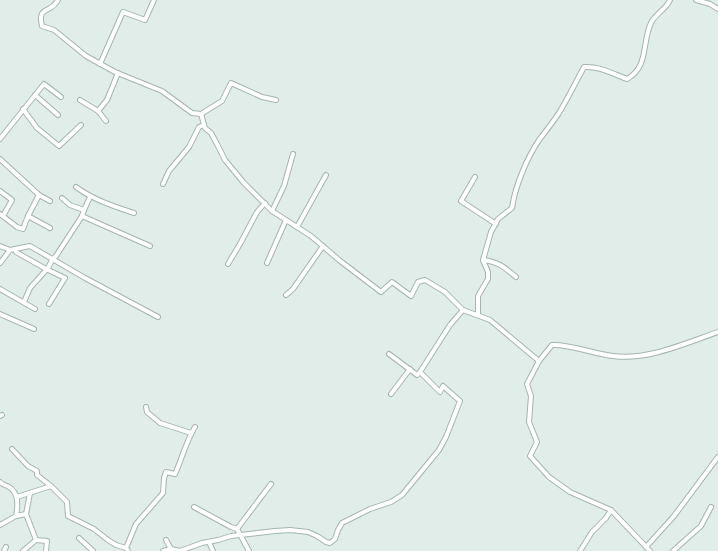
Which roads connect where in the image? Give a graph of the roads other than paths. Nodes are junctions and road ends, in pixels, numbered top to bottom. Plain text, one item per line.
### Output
1 (58, 0) edge
2 (154, 0) edge
3 (670, 0) edge
4 (696, 0) edge
5 (718, 8) edge
6 (100, 64) junction
7 (118, 73) junction
8 (35, 95) junction
9 (61, 97) dead end
10 (80, 100) dead end
11 (276, 100) dead end
12 (23, 109) junction
13 (98, 112) junction
14 (201, 114) junction
15 (58, 115) dead end
16 (106, 121) dead end
17 (81, 125) dead end
18 (204, 125) junction
19 (0, 139) edge
20 (293, 154) dead end
21 (0, 159) edge
22 (326, 175) dead end
23 (475, 177) dead end
24 (163, 184) dead end
25 (76, 187) dead end
26 (0, 191) edge
27 (39, 195) junction
28 (90, 197) junction
29 (62, 198) dead end
30 (50, 201) dead end
31 (265, 204) junction
32 (84, 210) junction
33 (272, 211) junction
34 (134, 213) dead end
35 (1, 215) edge
36 (28, 216) junction
37 (82, 216) junction
38 (286, 220) junction
39 (496, 224) junction
40 (297, 227) junction
41 (50, 228) dead end
42 (0, 246) edge
43 (150, 246) dead end
44 (323, 246) junction
45 (10, 250) junction
46 (16, 250) junction
47 (53, 259) junction
48 (483, 260) junction
49 (0, 263) edge
50 (267, 263) dead end
51 (228, 264) dead end
52 (46, 269) junction
53 (516, 277) dead end
54 (0, 289) edge
55 (286, 295) dead end
56 (24, 302) junction
57 (49, 304) dead end
58 (35, 309) dead end
59 (463, 310) junction
60 (0, 314) edge
61 (478, 315) junction
62 (158, 317) dead end
63 (34, 329) dead end
64 (718, 332) edge
65 (389, 354) dead end
66 (539, 362) junction
67 (410, 370) junction
68 (420, 372) junction
69 (391, 394) dead end
70 (146, 407) dead end
71 (195, 427) dead end
72 (191, 433) junction
73 (12, 449) dead end
74 (718, 457) edge
75 (0, 482) edge
76 (271, 484) dead end
77 (51, 486) junction
78 (30, 493) junction
79 (17, 496) junction
80 (194, 507) dead end
81 (711, 507) dead end
82 (611, 510) junction
83 (26, 514) junction
84 (16, 516) junction
85 (0, 525) edge
86 (237, 529) junction
87 (239, 535) junction
88 (80, 538) dead end
89 (36, 540) junction
90 (166, 540) dead end
91 (209, 542) junction
92 (646, 546) junction
93 (127, 550) edge
94 (172, 550) edge
95 (185, 550) edge
96 (23, 551) edge
97 (46, 551) edge
98 (93, 551) edge
99 (163, 551) edge
100 (213, 551) edge
101 (249, 551) edge
102 (580, 551) edge
103 (650, 551) edge
104 (673, 551) edge

1 - 6 street
2 - 6 street
3 - 39 street
4 - 5 street
6 - 7 street
7 - 13 street
7 - 14 street
8 - 9 street
8 - 12 street
8 - 15 street
10 - 13 street
11 - 14 street
12 - 17 street
12 - 19 street
13 - 16 street
14 - 18 street
18 - 24 street
18 - 31 street
20 - 33 street
21 - 27 street
22 - 40 street
23 - 39 street
25 - 28 street
26 - 35 street
27 - 30 street
27 - 36 street
28 - 32 street
28 - 34 street
29 - 32 street
31 - 33 street
31 - 51 street
32 - 37 street
33 - 38 street
35 - 36 street
36 - 41 street
37 - 43 street
37 - 47 street
38 - 40 street
38 - 50 street
39 - 48 street
40 - 44 street
42 - 45 street
44 - 55 street
44 - 59 street
45 - 46 street
45 - 49 street
46 - 47 street
46 - 52 street
47 - 52 street
47 - 62 street
48 - 53 street
48 - 61 street
52 - 56 street
52 - 57 street
54 - 56 street
56 - 58 street
59 - 61 street
59 - 68 street
60 - 63 street
61 - 66 street
64 - 66 street
65 - 67 street
66 - 82 street
67 - 68 street
67 - 69 street
68 - 87 street
70 - 72 street
71 - 72 street
72 - 93 street
73 - 77 street
74 - 92 street
75 - 79 street
76 - 86 street
77 - 78 street
77 - 93 street
78 - 79 street
78 - 83 street
79 - 84 street
80 - 86 street
81 - 104 street
82 - 92 street
82 - 102 street
83 - 84 street
83 - 89 street
84 - 85 street
86 - 87 street
87 - 91 street
87 - 101 street
88 - 98 street
89 - 96 street
89 - 97 street
90 - 94 street
91 - 95 street
91 - 100 street
92 - 103 street
94 - 95 street
94 - 99 street

